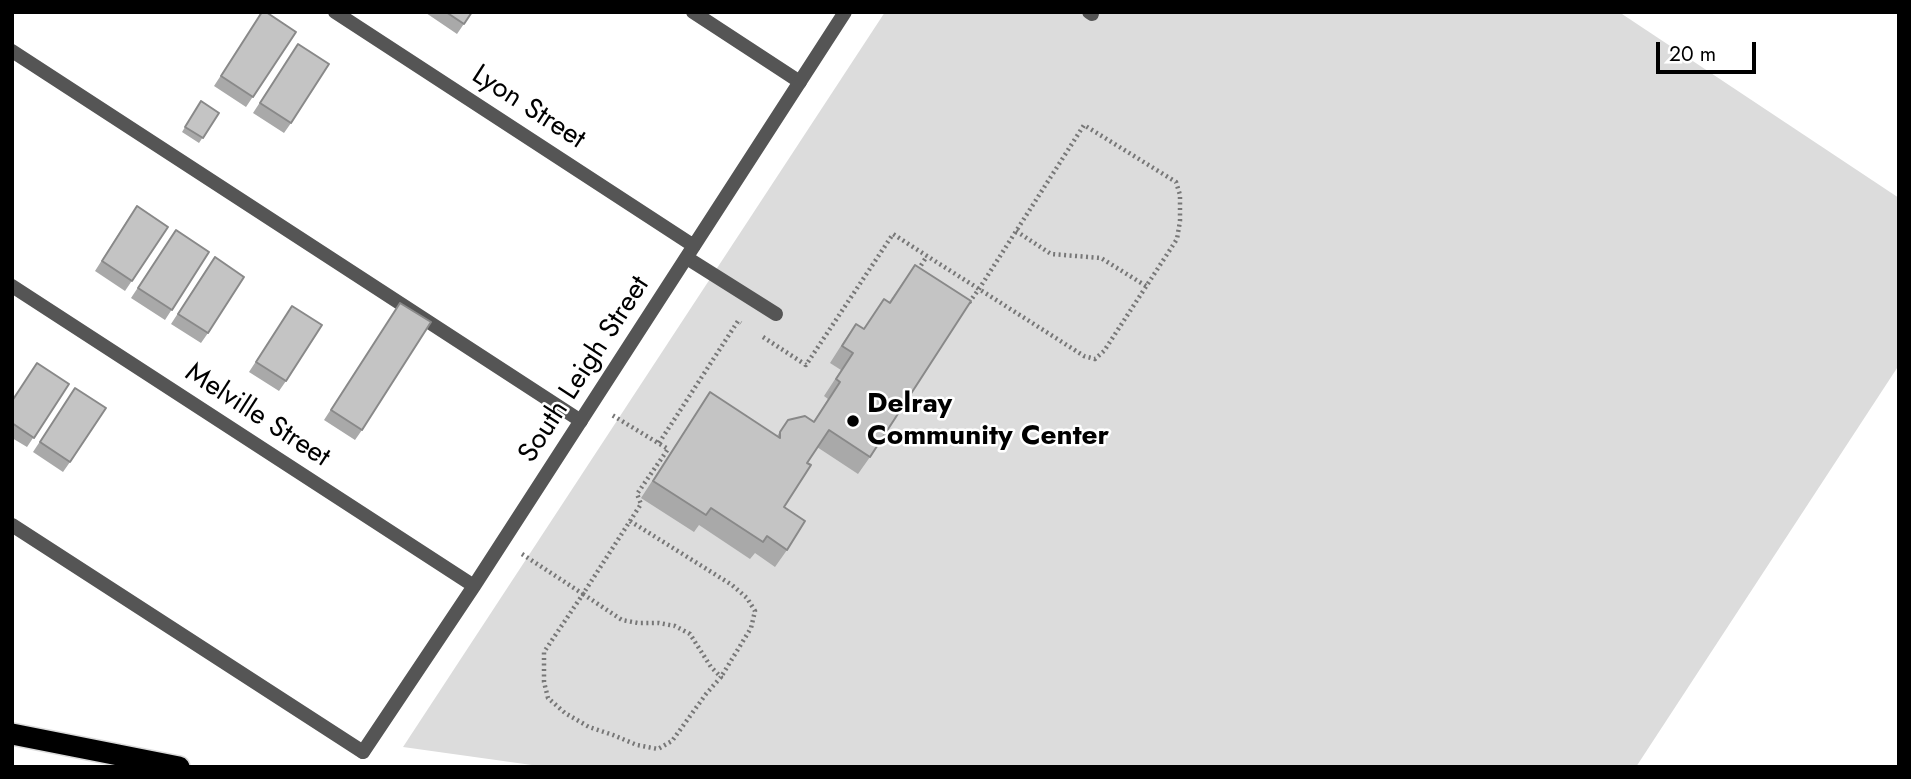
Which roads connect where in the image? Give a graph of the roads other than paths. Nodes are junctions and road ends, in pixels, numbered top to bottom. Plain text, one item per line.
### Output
1 (335, 12) edge
2 (694, 12) edge
3 (845, 12) edge
4 (12, 51) edge
5 (800, 82) junction
6 (690, 252) junction
7 (12, 286) edge
8 (776, 314) dead end
9 (581, 421) junction
10 (12, 525) edge
11 (474, 586) junction
12 (12, 734) edge
13 (179, 767) edge

1 - 6 street, Lyon Street
2 - 5 street
3 - 5 street, South Leigh Street
4 - 9 street
5 - 6 street, South Leigh Street
6 - 8 street, Lyon Street
6 - 9 street, South Leigh Street
7 - 11 street, Melville Street
9 - 11 street, South Leigh Street
10 - 11 street, South Leigh Street
12 - 13 highway

